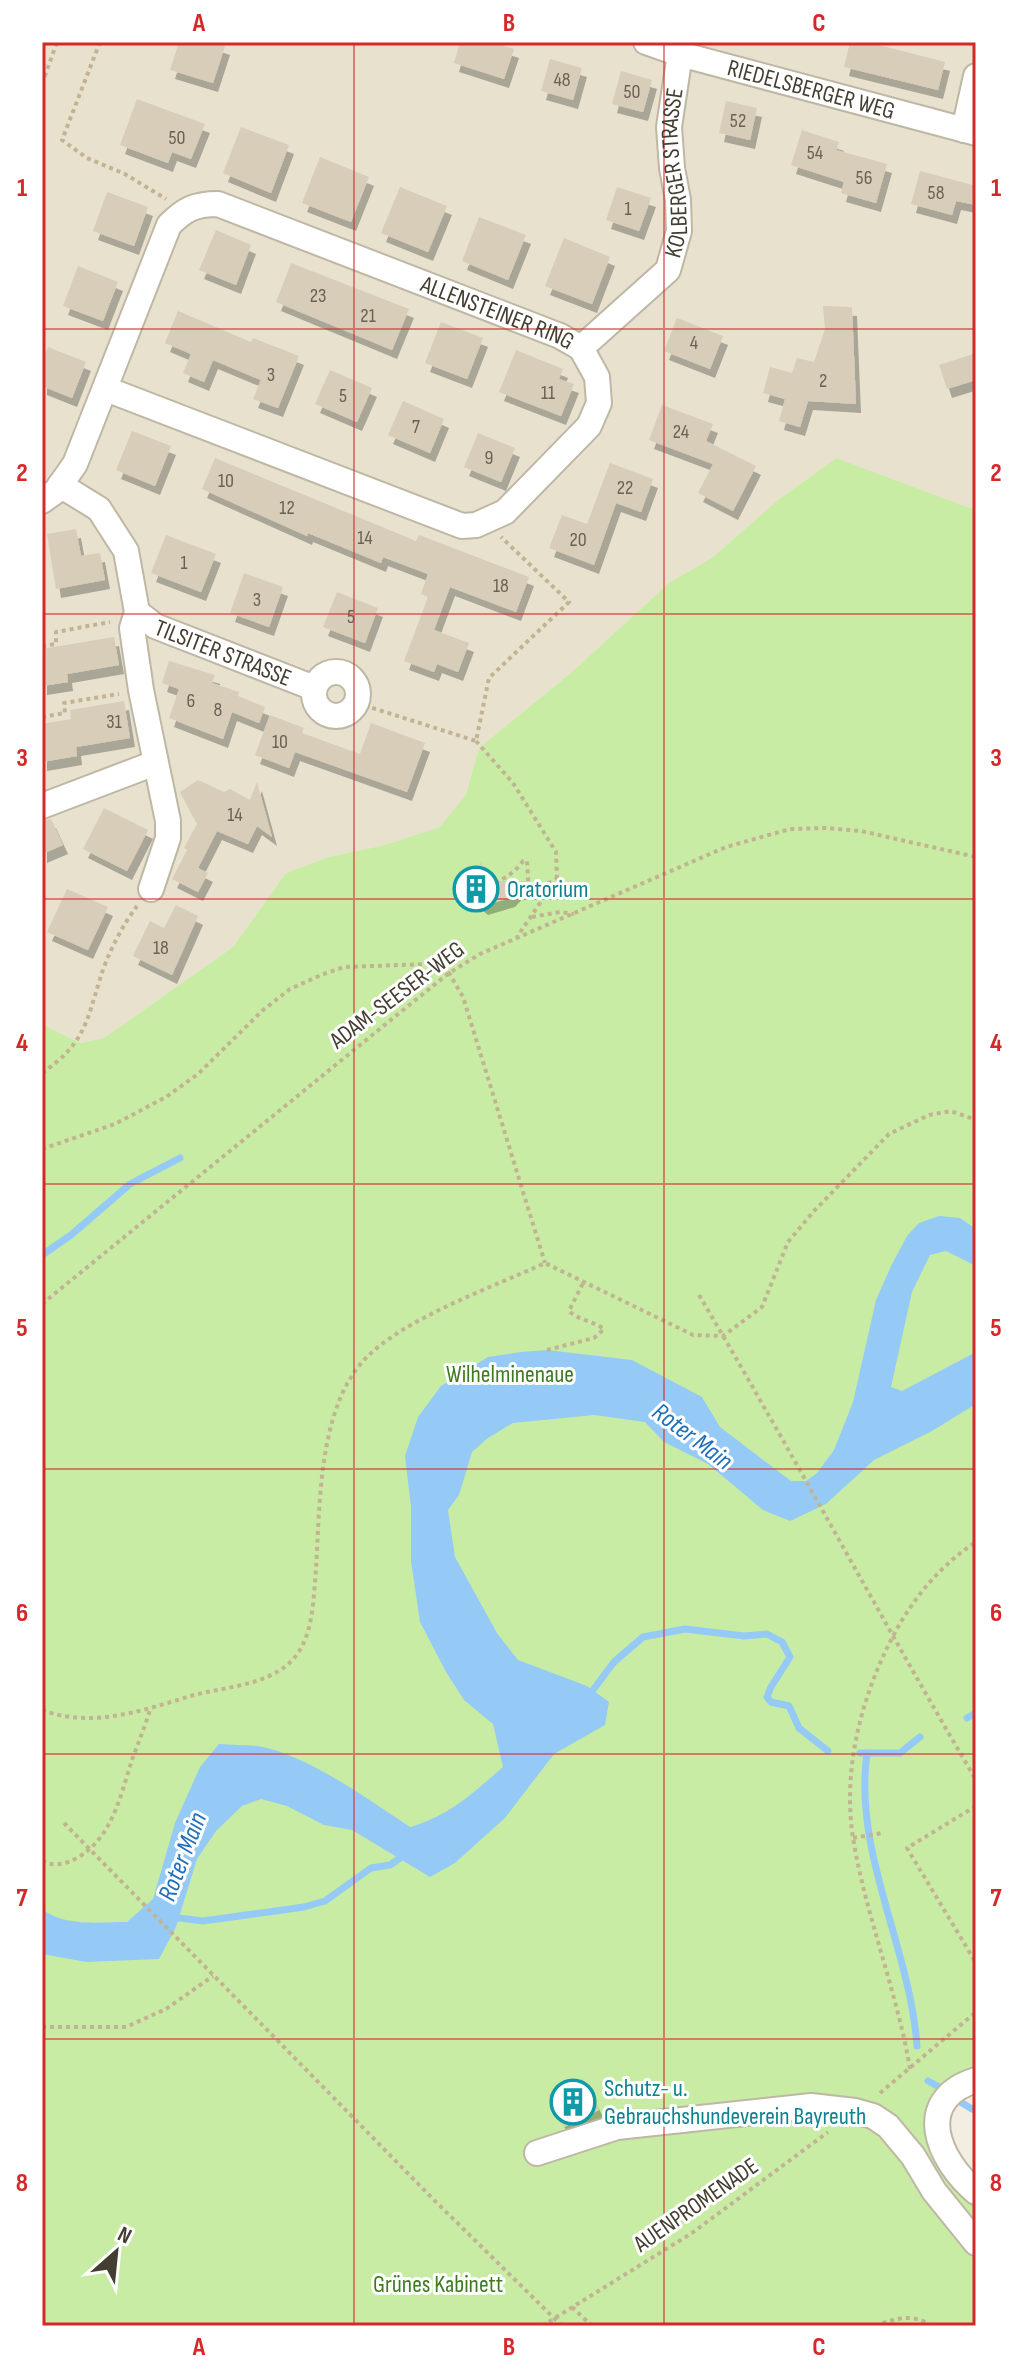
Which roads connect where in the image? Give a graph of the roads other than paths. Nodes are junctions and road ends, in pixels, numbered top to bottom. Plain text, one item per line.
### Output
1 (646, 42) edge
2 (680, 54) junction
3 (976, 76) edge
4 (970, 131) edge
5 (581, 348) junction
6 (106, 389) junction
7 (51, 493) edge
8 (136, 615) junction
9 (357, 703) road end
10 (155, 763) junction
11 (42, 806) edge
12 (151, 889) road end
13 (976, 2080) edge
14 (537, 2153) dead end
15 (976, 2192) edge
16 (976, 2243) edge

1 - 2 street, RIEDELSBERGER WEG
2 - 4 street, RIEDELSBERGER WEG
2 - 5 street, KOLBERGER STRASSE
3 - 4 street
5 - 6 street, ALLENSTEINER RING
5 - 6 street, ALLENSTEINER RING
6 - 7 street
7 - 8 street, TILSITER STRASSE
8 - 9 street, TILSITER STRASSE
8 - 10 street, TILSITER STRASSE
10 - 11 street
10 - 12 street, TILSITER STRASSE
13 - 15 street
14 - 16 street

